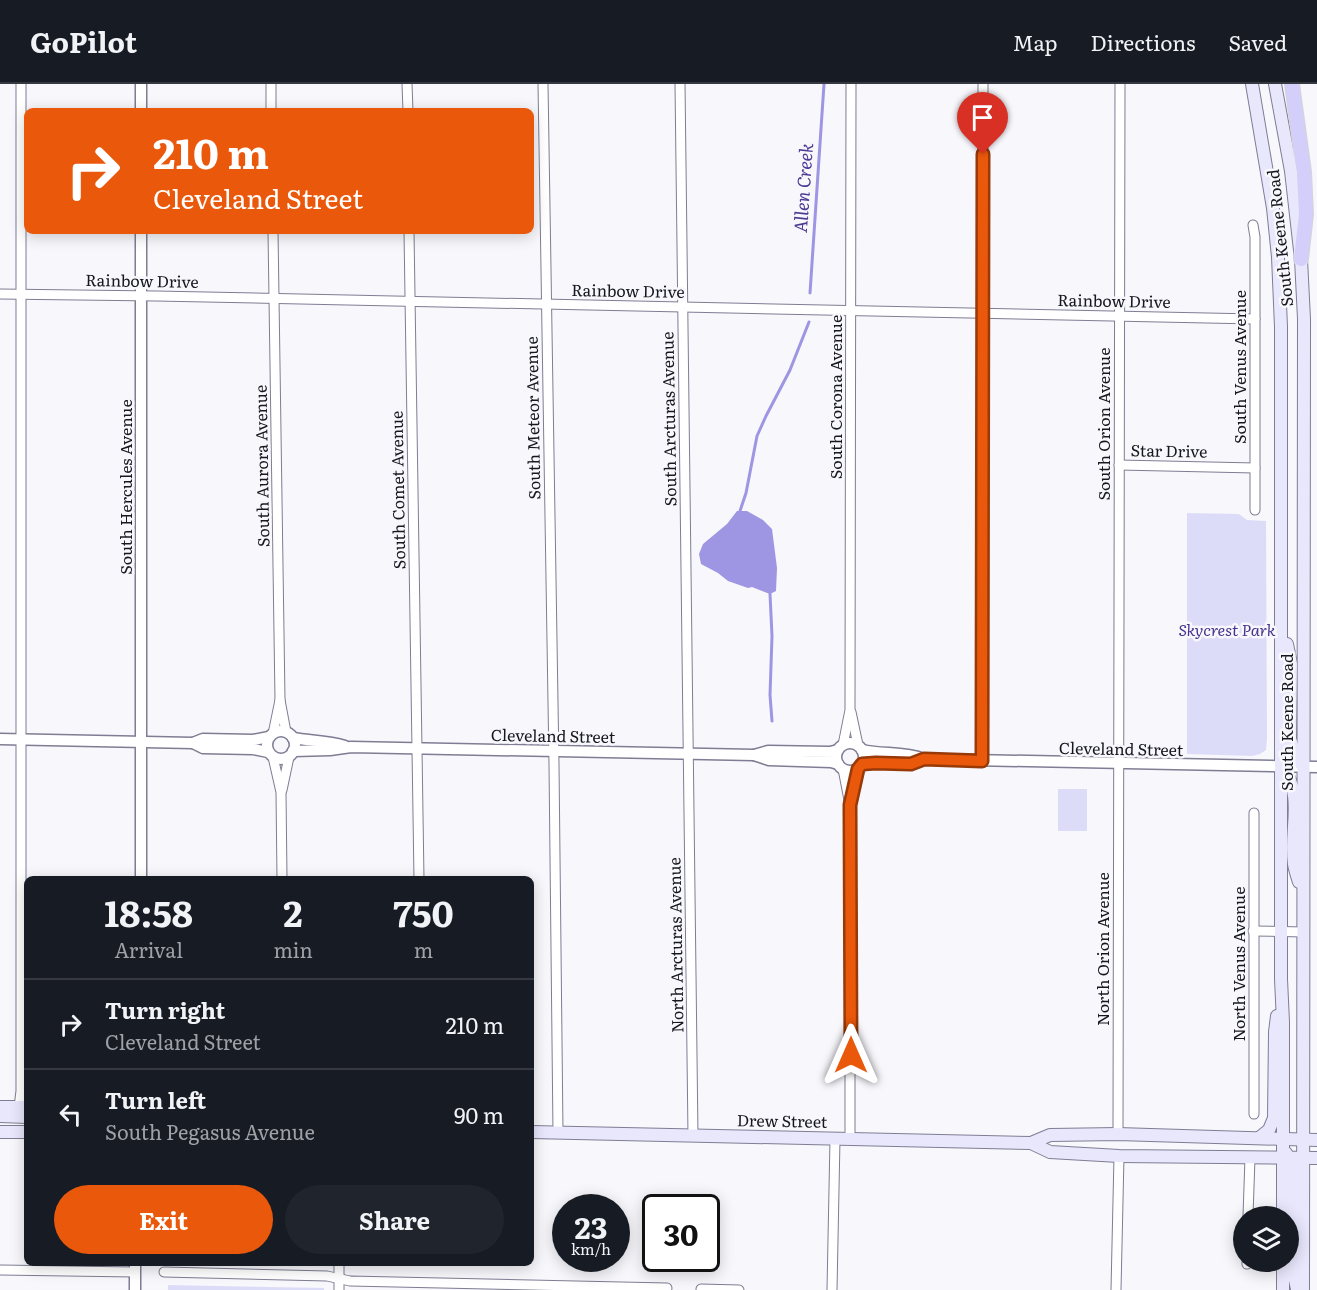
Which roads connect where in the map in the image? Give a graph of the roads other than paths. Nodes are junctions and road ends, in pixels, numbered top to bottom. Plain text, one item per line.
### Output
1 (21, 84) edge
2 (141, 84) edge
3 (271, 84) edge
4 (407, 84) edge
5 (543, 84) edge
6 (680, 84) edge
7 (851, 84) edge
8 (983, 84) edge
9 (1120, 84) edge
10 (1252, 84) edge
11 (1275, 84) edge
12 (1292, 84) edge
13 (141, 108) edge
14 (271, 108) edge
15 (408, 108) edge
16 (1253, 225) dead end
17 (141, 234) edge
18 (273, 234) edge
19 (409, 234) edge
20 (1301, 259) junction
21 (0, 294) edge
22 (20, 294) junction
23 (141, 295) junction
24 (274, 298) junction
25 (410, 302) junction
26 (547, 304) junction
27 (682, 307) junction
28 (851, 311) junction
29 (983, 314) junction
30 (1119, 316) junction
31 (1255, 319) junction
32 (1119, 465) junction
33 (1255, 468) junction
34 (1255, 510) dead end
35 (1282, 619) junction
36 (280, 700) junction
37 (850, 710) junction
38 (271, 735) junction
39 (290, 735) junction
40 (0, 739) edge
41 (21, 739) junction
42 (141, 742) junction
43 (193, 743) junction
44 (351, 747) junction
45 (840, 748) junction
46 (860, 748) junction
47 (417, 749) junction
48 (554, 752) junction
49 (271, 754) junction
50 (291, 754) junction
51 (689, 754) junction
52 (754, 755) junction
53 (924, 759) junction
54 (982, 761) junction
55 (1119, 764) junction
56 (840, 766) junction
57 (860, 766) junction
58 (1282, 766) junction
59 (1303, 767) junction
60 (1317, 767) edge
61 (281, 792) junction
62 (850, 805) junction
63 (1254, 813) dead end
64 (141, 876) edge
65 (282, 876) edge
66 (419, 876) edge
67 (1304, 904) junction
68 (1253, 931) junction
69 (1282, 932) junction
70 (1304, 932) junction
71 (1281, 979) junction
72 (0, 1107) edge
73 (22, 1112) edge
74 (1254, 1114) dead end
75 (0, 1116) edge
76 (0, 1124) edge
77 (0, 1132) edge
78 (24, 1132) edge
79 (534, 1132) edge
80 (558, 1133) junction
81 (1118, 1134) junction
82 (693, 1136) junction
83 (1259, 1138) junction
84 (835, 1139) junction
85 (850, 1139) junction
86 (1317, 1140) edge
87 (1032, 1143) junction
88 (1297, 1150) edge
89 (1119, 1156) junction
90 (1250, 1158) junction
91 (1248, 1206) edge
92 (1283, 1206) edge
93 (339, 1266) edge
94 (135, 1268) edge
95 (0, 1270) edge
96 (164, 1272) dead end
97 (1283, 1272) edge
98 (339, 1279) junction
99 (667, 1288) dead end
100 (701, 1289) edge
101 (135, 1290) edge
102 (339, 1290) edge
103 (739, 1290) edge
104 (832, 1290) edge
105 (1116, 1290) edge
106 (1283, 1290) edge
107 (1297, 1290) edge
108 (1303, 1290) edge

1 - 22 street
2 - 13 street
3 - 14 street
4 - 15 street
5 - 26 street, South Meteor Avenue
6 - 27 street, South Arcturas Avenue
7 - 28 street, South Corona Avenue
8 - 29 street
9 - 30 street, South Orion Avenue
10 - 35 main road, South Keene Road
11 - 20 main road, South Keene Road
12 - 20 main road
16 - 31 street, South Venus Avenue
17 - 23 street, South Hercules Avenue
18 - 24 street, South Aurora Avenue
19 - 25 street, South Comet Avenue
20 - 59 main road, South Keene Road
21 - 22 street, Rainbow Drive
22 - 23 street, Rainbow Drive
22 - 41 street
23 - 24 street, Rainbow Drive
23 - 42 street, South Hercules Avenue
24 - 25 street, Rainbow Drive
24 - 36 street, South Aurora Avenue
25 - 26 street, Rainbow Drive
25 - 47 street, South Comet Avenue
26 - 27 street, Rainbow Drive
26 - 48 street, South Meteor Avenue
27 - 28 street, Rainbow Drive
27 - 51 street, South Arcturas Avenue
28 - 29 street, Rainbow Drive
28 - 37 street, South Corona Avenue
29 - 30 street, Rainbow Drive
29 - 54 street
30 - 31 street, Rainbow Drive
30 - 32 street, South Orion Avenue
31 - 33 street, South Venus Avenue
32 - 33 street, Star Drive
32 - 55 street, South Orion Avenue
33 - 34 street, South Venus Avenue
35 - 58 main road, South Keene Road
35 - 59 main road
36 - 38 street, South Aurora Avenue
36 - 39 street, South Aurora Avenue
37 - 45 street, South Corona Avenue
37 - 46 street, South Corona Avenue
38 - 39 street
38 - 43 street
38 - 49 street
39 - 44 street, Cleveland Street
39 - 50 street
40 - 41 street
41 - 42 street
41 - 73 street
42 - 43 street
42 - 64 street, South Hercules Avenue
43 - 49 street
44 - 47 street, Cleveland Street
44 - 50 street, Cleveland Street
45 - 46 street
45 - 52 street, Cleveland Street
45 - 56 street
46 - 53 street, Cleveland Street
46 - 57 street
47 - 48 street, Cleveland Street
47 - 66 street, South Comet Avenue
48 - 51 street, Cleveland Street
48 - 80 street, South Meteor Avenue
49 - 50 street
49 - 61 street
50 - 61 street
51 - 52 street, Cleveland Street
51 - 82 street, North Arcturas Avenue
52 - 56 street, Cleveland Street
53 - 54 street, Cleveland Street
53 - 57 street, Cleveland Street
54 - 55 street, Cleveland Street
55 - 58 street, Cleveland Street
55 - 81 street, North Orion Avenue
56 - 57 street
56 - 62 street
57 - 62 street
58 - 59 street, Cleveland Street
58 - 67 main road
58 - 69 main road, South Keene Road
59 - 60 street, Cleveland Street
59 - 67 main road, South Keene Road
61 - 65 street
62 - 85 street
63 - 68 street, North Venus Avenue
67 - 70 main road, South Keene Road
68 - 69 street
68 - 74 street, North Venus Avenue
69 - 70 street
69 - 71 main road, South Keene Road
70 - 88 main road, South Keene Road
71 - 83 main road
71 - 88 main road, South Keene Road
72 - 73 main road
73 - 75 main road
73 - 76 main road
77 - 78 main road
79 - 80 main road, Drew Street
80 - 82 main road, Drew Street
81 - 83 main road, Drew Street
81 - 87 main road, Drew Street
82 - 84 main road, Drew Street
83 - 88 main road, Drew Street
84 - 85 main road, Drew Street
84 - 104 street
85 - 87 main road, Drew Street
86 - 88 main road, Drew Street
87 - 89 main road, Drew Street
88 - 89 main road
88 - 90 main road, Drew Street
88 - 92 main road, South Keene Road
88 - 107 main road
88 - 108 main road, South Keene Road
89 - 90 main road, Drew Street
89 - 105 street
90 - 91 street
93 - 98 street
94 - 95 street
94 - 101 street
96 - 98 street
97 - 106 main road
98 - 99 street
98 - 102 street
100 - 103 street

